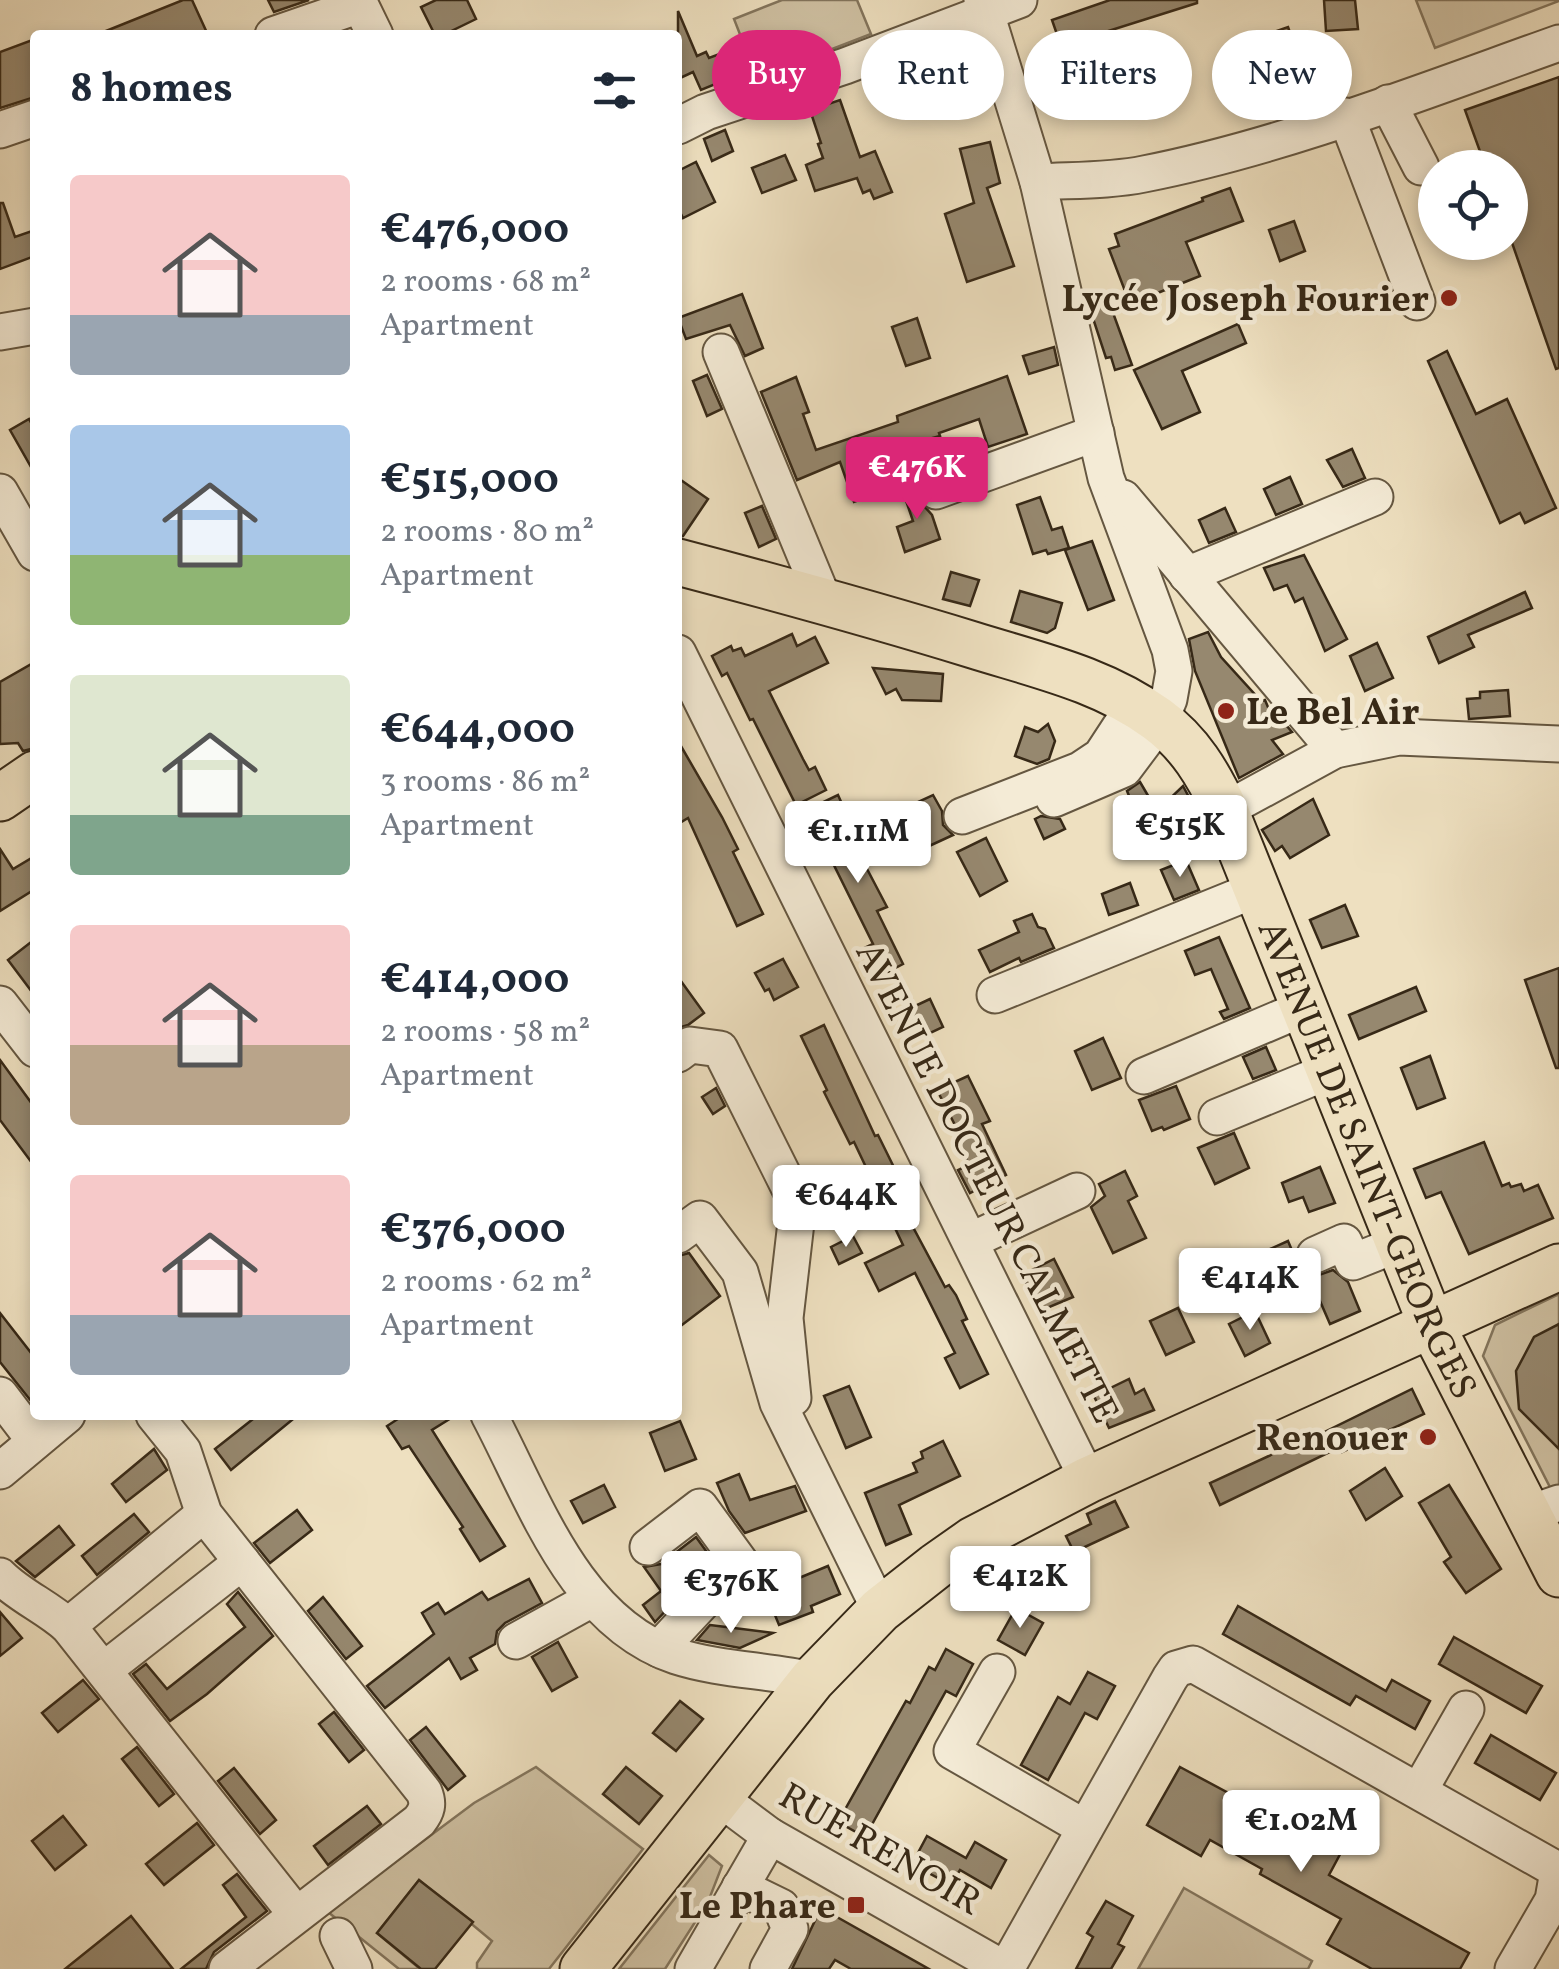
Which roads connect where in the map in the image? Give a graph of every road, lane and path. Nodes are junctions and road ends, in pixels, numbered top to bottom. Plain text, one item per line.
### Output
1 (996, 5) edge
2 (364, 13) edge
3 (294, 30) edge
4 (1559, 43) edge
5 (1388, 103) junction
6 (1352, 114) edge
7 (30, 120) edge
8 (1333, 120) edge
9 (1348, 120) edge
10 (682, 124) edge
11 (0, 130) edge
12 (1418, 161) edge
13 (1038, 182) junction
14 (1417, 302) dead end
15 (30, 327) edge
16 (0, 332) edge
17 (721, 352) dead end
18 (1096, 433) junction
19 (1106, 478) junction
20 (936, 491) dead end
21 (0, 492) edge
22 (1375, 497) dead end
23 (30, 544) edge
24 (682, 563) edge
25 (1188, 574) junction
26 (824, 601) junction
27 (682, 661) edge
28 (1148, 713) junction
29 (1559, 744) edge
30 (1334, 750) junction
31 (30, 777) edge
32 (0, 798) edge
33 (1054, 799) dead end
34 (1225, 810) junction
35 (962, 816) dead end
36 (1257, 890) junction
37 (995, 995) dead end
38 (0, 1004) edge
39 (1304, 1008) junction
40 (30, 1043) edge
41 (682, 1051) edge
42 (1329, 1071) junction
43 (1144, 1076) dead end
44 (1217, 1118) dead end
45 (1076, 1192) dead end
46 (682, 1232) edge
47 (970, 1241) junction
48 (1398, 1244) junction
49 (1314, 1255) dead end
50 (1559, 1267) edge
51 (1432, 1326) junction
52 (0, 1395) edge
53 (61, 1420) edge
54 (158, 1420) edge
55 (492, 1420) edge
56 (36, 1441) junction
57 (797, 1442) junction
58 (0, 1471) edge
59 (1088, 1480) junction
60 (1543, 1508) edge
61 (204, 1514) junction
62 (648, 1546) dead end
63 (242, 1562) junction
64 (1559, 1574) edge
65 (0, 1576) edge
66 (592, 1599) junction
67 (880, 1610) junction
68 (68, 1626) junction
69 (516, 1641) dead end
70 (659, 1650) junction
71 (104, 1670) junction
72 (997, 1672) dead end
73 (812, 1680) junction
74 (1466, 1709) dead end
75 (1419, 1790) junction
76 (718, 1797) junction
77 (1085, 1828) junction
78 (770, 1836) junction
79 (740, 1887) junction
80 (296, 1914) junction
81 (338, 1936) dead end
82 (227, 1969) edge
83 (354, 1969) edge
84 (583, 1969) edge
85 (693, 1969) edge
86 (768, 1969) edge
87 (1005, 1969) edge
88 (1514, 1969) edge

1 - 10 street
1 - 13 street
2 - 3 street
4 - 5 street
5 - 6 street
5 - 12 street
7 - 11 street
8 - 13 street
9 - 14 street
13 - 18 street
15 - 16 street
17 - 26 street
18 - 19 street
18 - 20 street
19 - 25 street
19 - 28 street
21 - 23 street
22 - 25 street
24 - 26 main road, AVENUE DE SAINT-GEORGES
25 - 30 street
26 - 28 main road, AVENUE DE SAINT-GEORGES
27 - 47 street, AVENUE DOCTEUR CALMETTE
28 - 33 street
28 - 34 main road, AVENUE DE SAINT-GEORGES
28 - 35 street
29 - 30 street
30 - 34 street
31 - 32 main road
34 - 36 main road, AVENUE DE SAINT-GEORGES
36 - 37 street
36 - 39 main road, AVENUE DE SAINT-GEORGES
38 - 40 street
39 - 42 main road, AVENUE DE SAINT-GEORGES
39 - 43 street
41 - 57 street
42 - 44 street
42 - 48 main road, AVENUE DE SAINT-GEORGES
45 - 47 street
46 - 57 street
47 - 59 street, AVENUE DOCTEUR CALMETTE
48 - 49 street
48 - 51 main road, AVENUE DE SAINT-GEORGES
50 - 51 main road
51 - 59 main road
51 - 60 main road, AVENUE DE SAINT-GEORGES
52 - 56 street
53 - 56 street
54 - 61 street
55 - 66 street
56 - 58 street
57 - 67 street
59 - 67 main road
60 - 64 main road, AVENUE DE SAINT-GEORGES
61 - 63 street
61 - 68 street
62 - 70 street
63 - 71 street
63 - 80 street
65 - 68 street
66 - 69 street
66 - 70 street
67 - 73 main road
68 - 71 street
70 - 73 street
71 - 80 street
72 - 77 street
73 - 76 main road
74 - 75 street
75 - 77 street
75 - 88 street
76 - 78 street, RUE RENOIR
76 - 84 main road
77 - 87 street
78 - 79 street
78 - 87 street, RUE RENOIR
79 - 85 street
79 - 86 street
80 - 82 street
81 - 83 street

